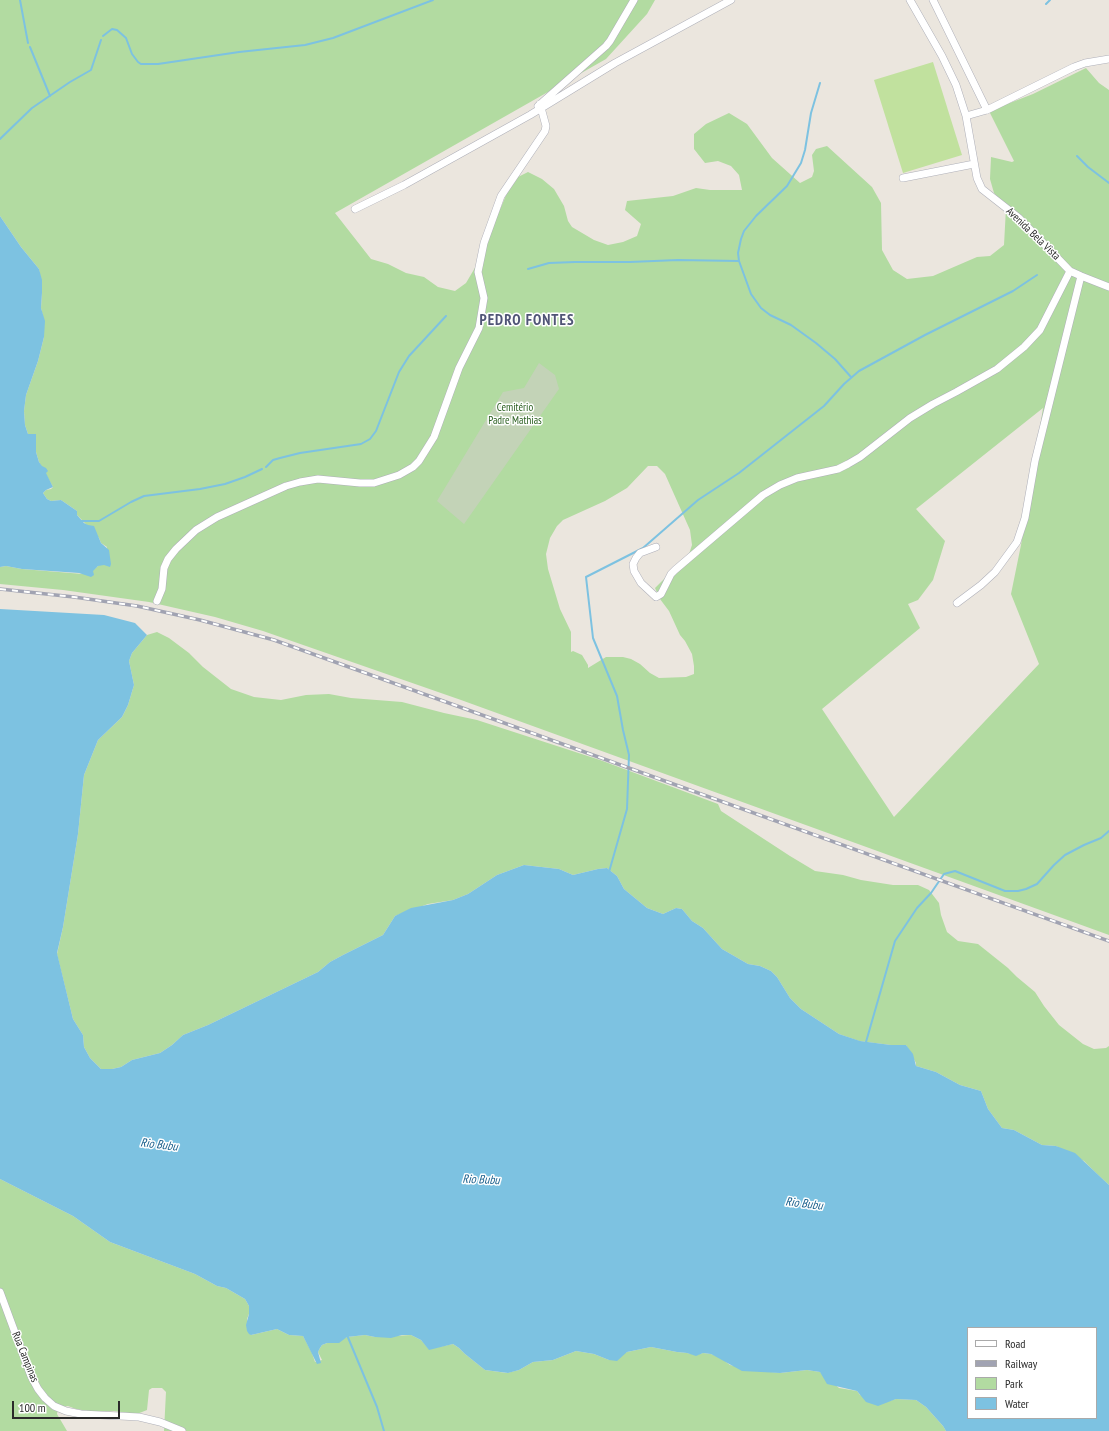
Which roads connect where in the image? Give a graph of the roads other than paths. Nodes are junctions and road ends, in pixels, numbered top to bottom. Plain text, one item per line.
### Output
1 (634, 0) edge
2 (731, 0) edge
3 (910, 0) edge
4 (933, 0) edge
5 (1109, 58) edge
6 (541, 106) junction
7 (987, 110) junction
8 (966, 116) junction
9 (974, 164) junction
10 (904, 178) dead end
11 (355, 209) dead end
12 (1070, 271) junction
13 (1080, 276) junction
14 (1109, 287) edge
15 (656, 547) dead end
16 (158, 601) dead end
17 (957, 603) dead end
18 (0, 1292) edge
19 (182, 1431) edge

1 - 6 street
2 - 6 street
3 - 8 street, Avenida Bela Vista
4 - 7 street
5 - 7 street
6 - 11 street
6 - 16 street
7 - 8 street
8 - 9 street, Avenida Bela Vista
9 - 10 street
9 - 12 street, Avenida Bela Vista
12 - 13 street, Avenida Bela Vista
12 - 15 street
13 - 14 street, Avenida Bela Vista
13 - 17 street
18 - 19 street, Rua Campinas

